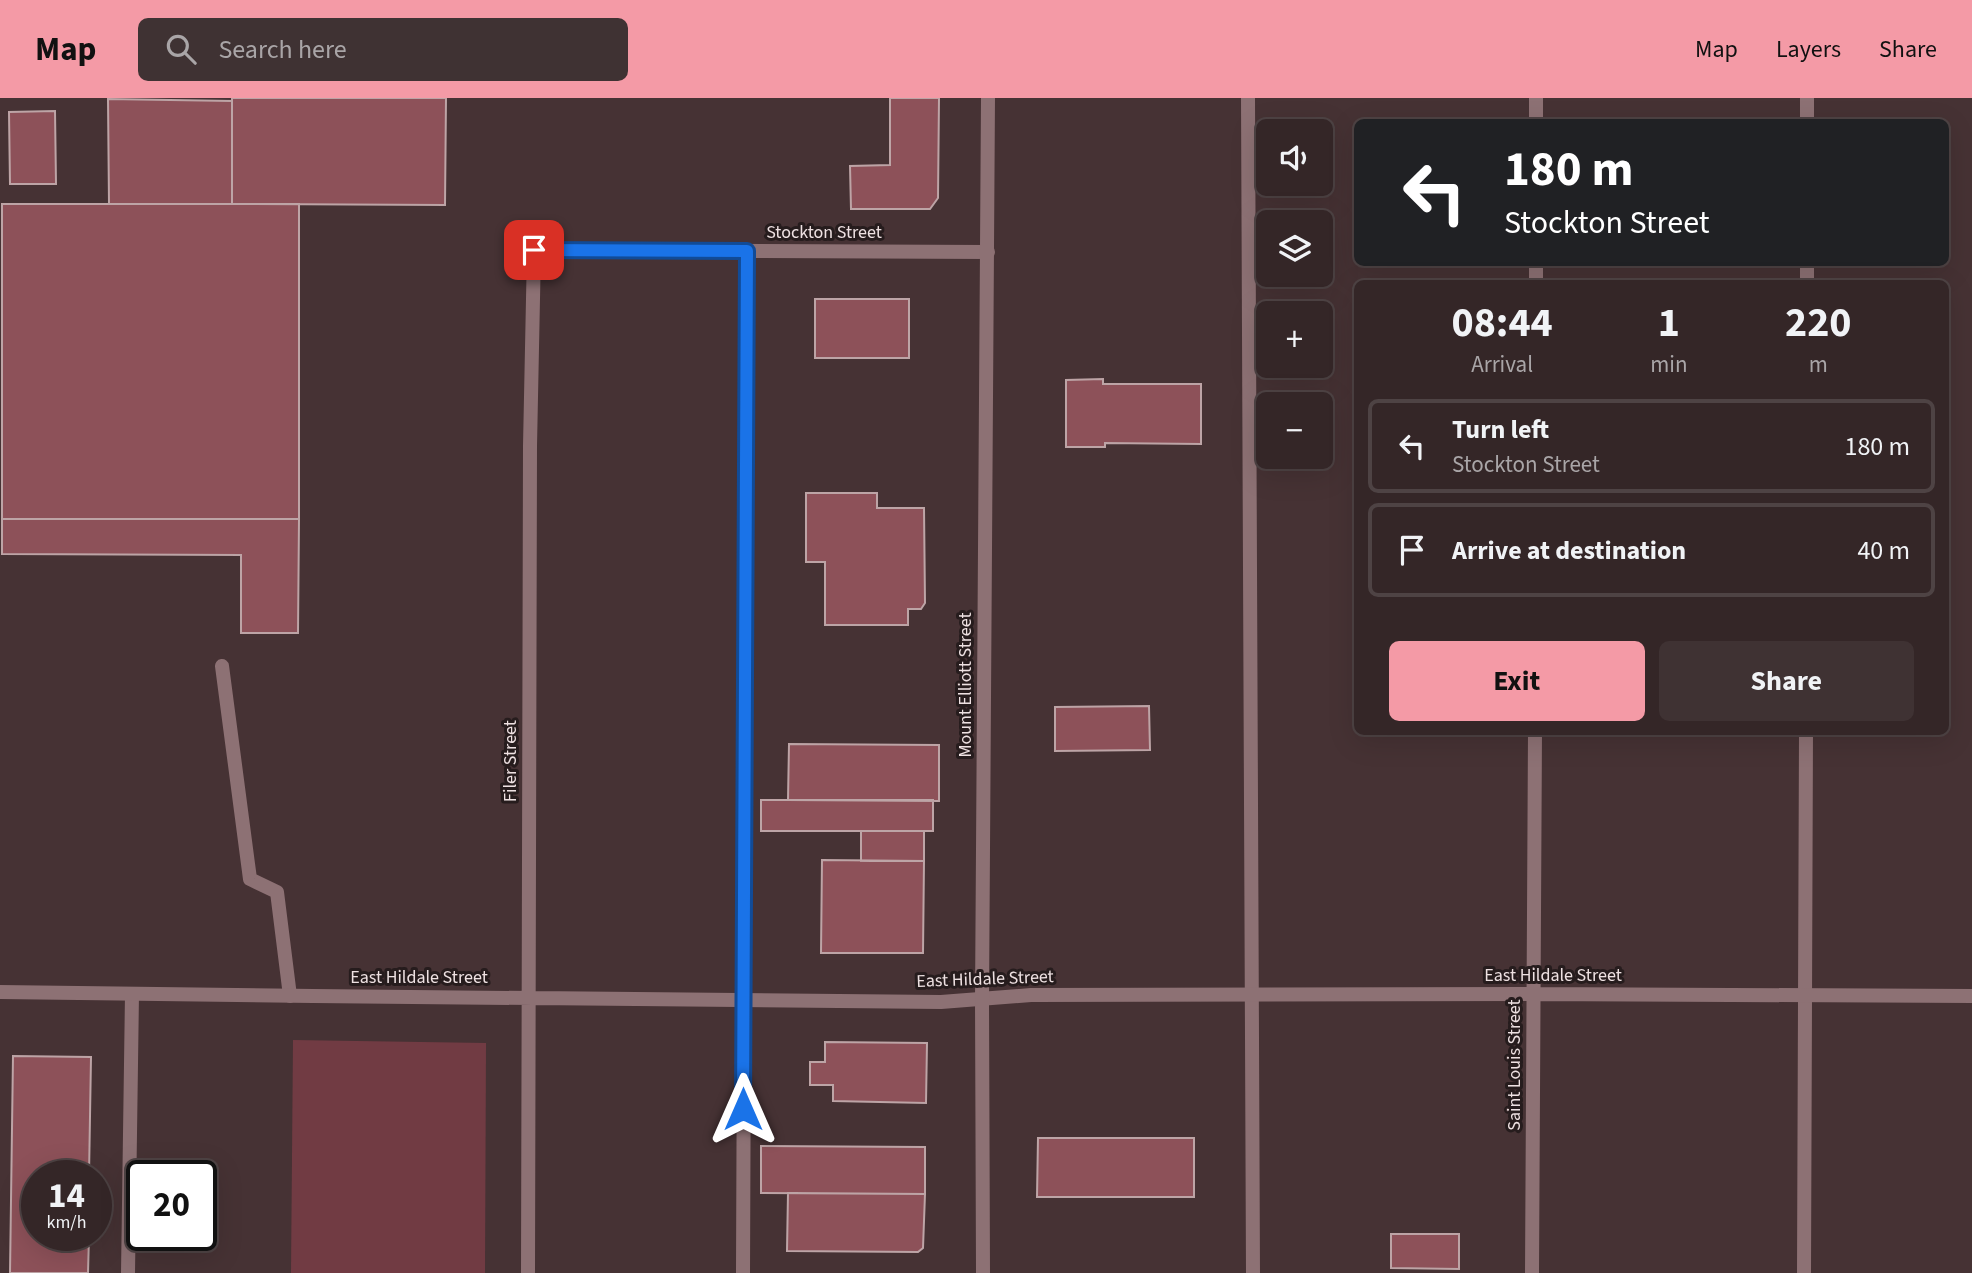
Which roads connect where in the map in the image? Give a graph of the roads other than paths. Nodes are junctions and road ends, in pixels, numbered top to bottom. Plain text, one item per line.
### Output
1 (988, 98) edge
2 (1248, 98) edge
3 (1536, 98) edge
4 (1807, 98) edge
5 (1536, 119) edge
6 (1807, 119) edge
7 (534, 250) joint
8 (747, 251) junction
9 (988, 252) junction
10 (222, 666) dead end
11 (1535, 735) edge
12 (1806, 735) edge
13 (0, 992) edge
14 (132, 994) junction
15 (1533, 994) junction
16 (1252, 995) junction
17 (1806, 995) junction
18 (290, 996) junction
19 (1972, 996) edge
20 (529, 997) junction
21 (982, 999) junction
22 (744, 1000) junction
23 (128, 1273) edge
24 (528, 1273) edge
25 (743, 1273) edge
26 (983, 1273) edge
27 (1253, 1273) edge
28 (1532, 1273) edge
29 (1804, 1273) edge

1 - 9 street, Mount Elliott Street
2 - 16 street
3 - 5 street
4 - 6 street
7 - 8 street, Stockton Street
7 - 20 street, Filer Street
8 - 9 street, Stockton Street
8 - 22 street
9 - 21 street, Mount Elliott Street
10 - 18 street
11 - 15 street, Saint Louis Street
12 - 17 street
13 - 14 street, East Hildale Street
14 - 18 street, East Hildale Street
14 - 23 street
15 - 16 street, East Hildale Street
15 - 17 street, East Hildale Street
15 - 28 street, Saint Louis Street
16 - 21 street, East Hildale Street
16 - 27 street
17 - 19 street, East Hildale Street
17 - 29 street
18 - 20 street, East Hildale Street
20 - 22 street, East Hildale Street
20 - 24 street, Filer Street
21 - 22 street, East Hildale Street
21 - 26 street, Mount Elliott Street
22 - 25 street

